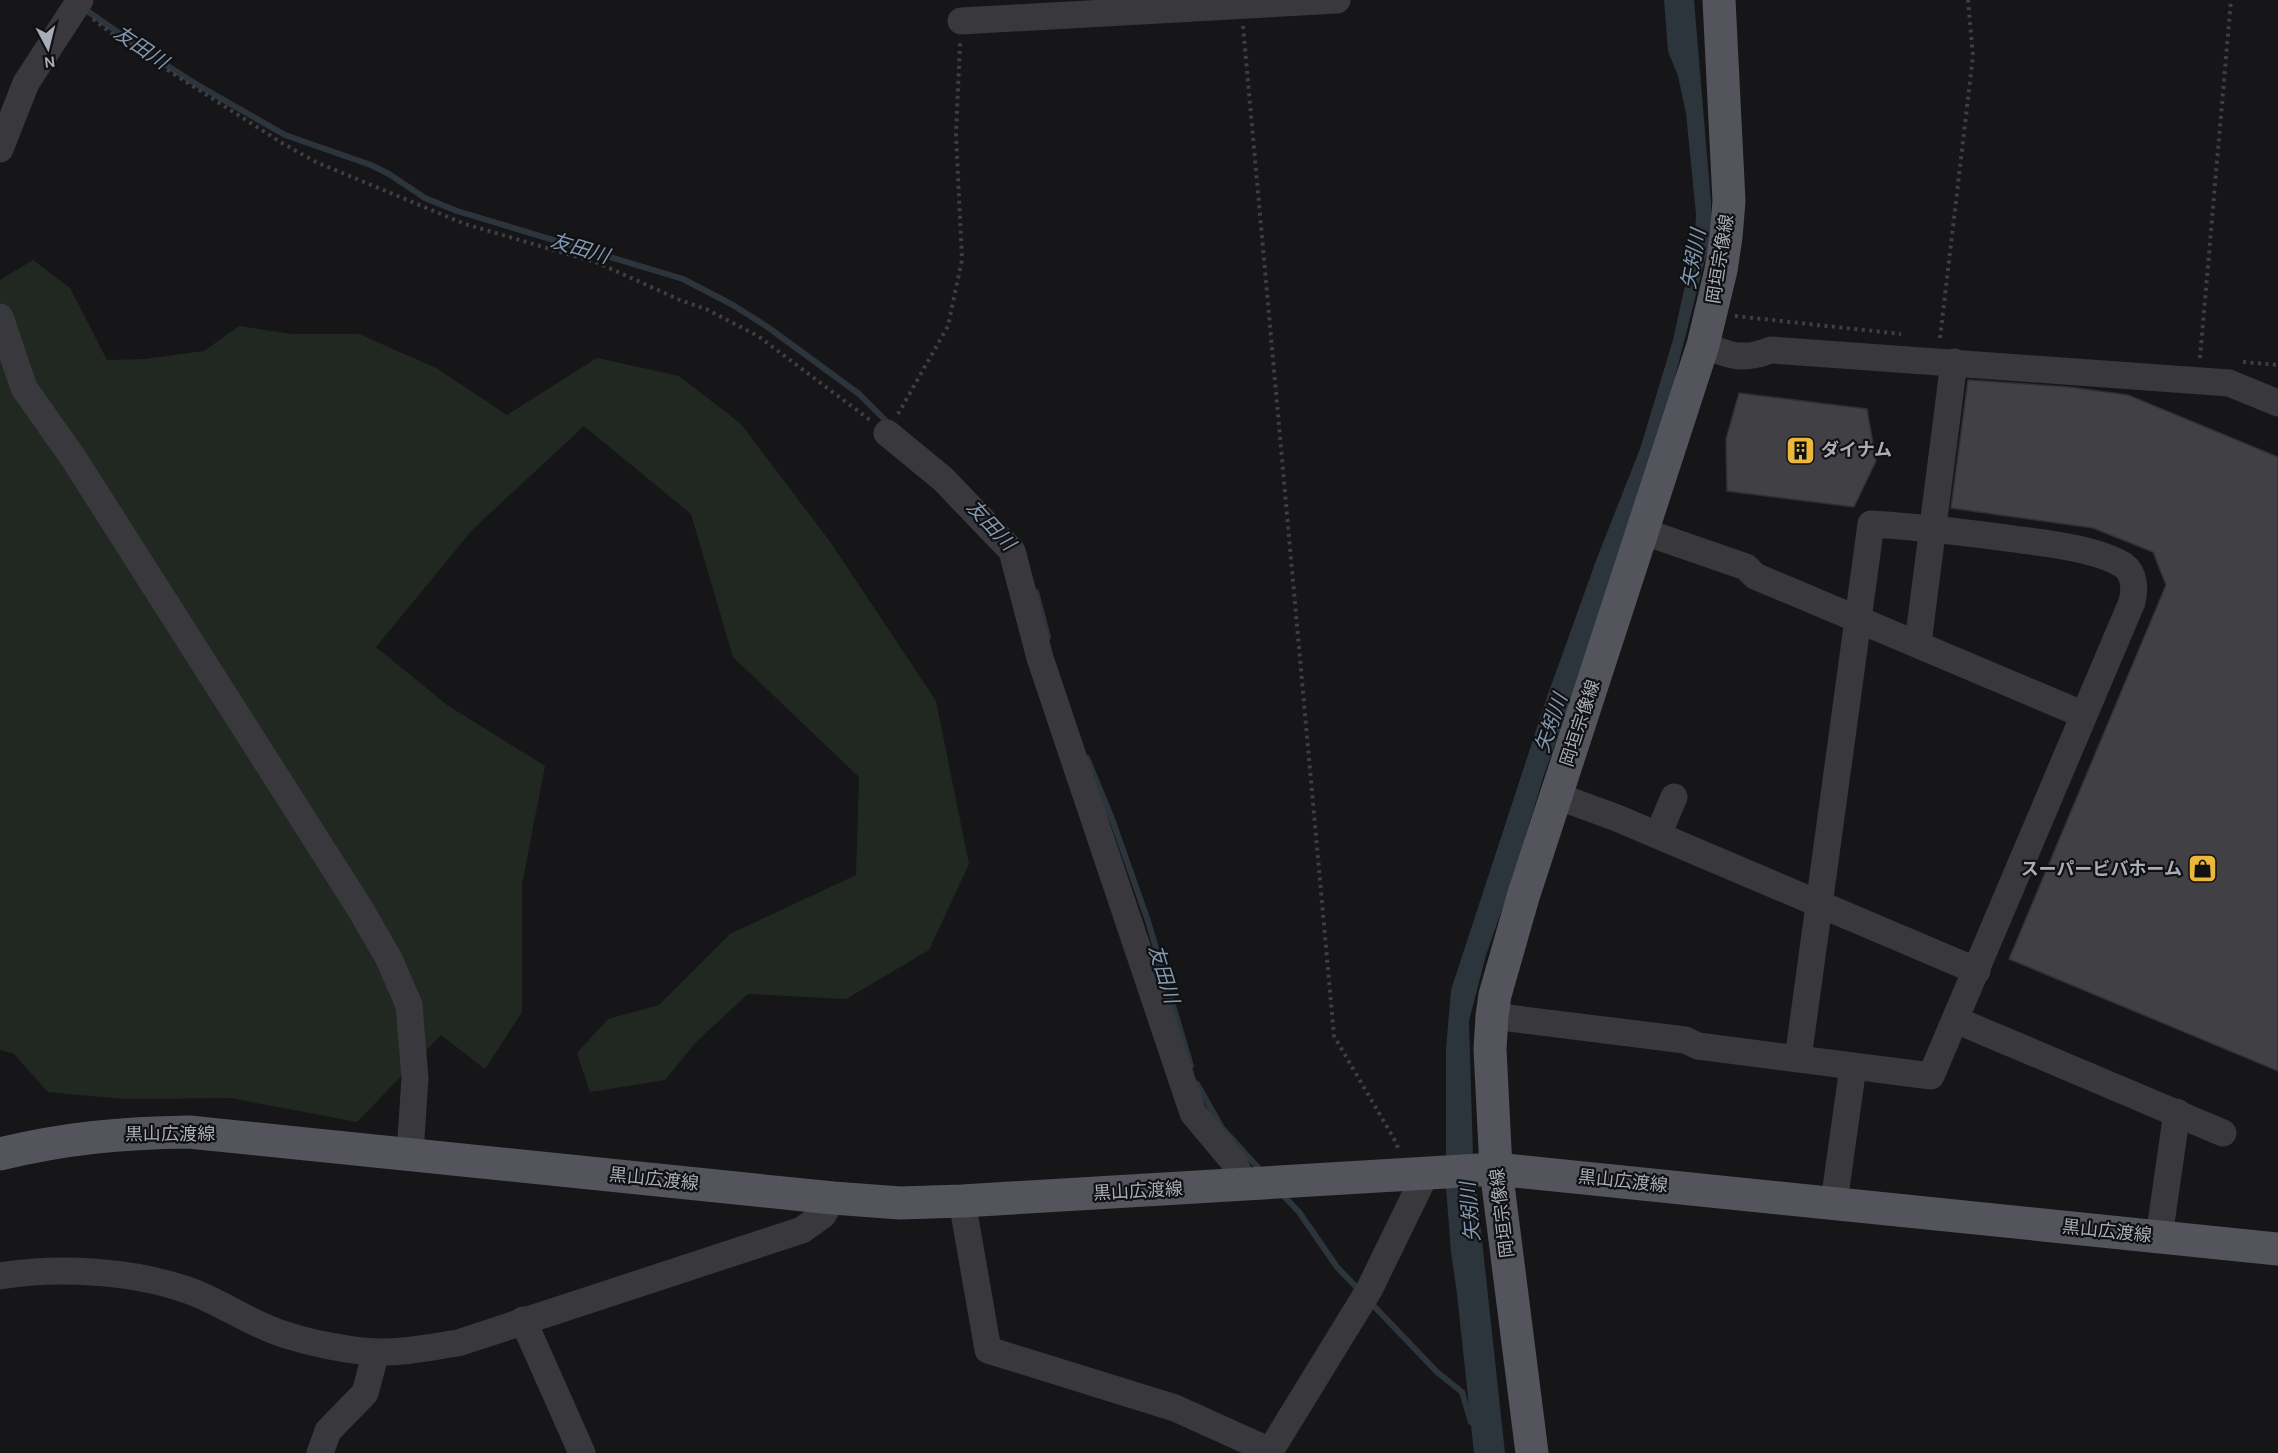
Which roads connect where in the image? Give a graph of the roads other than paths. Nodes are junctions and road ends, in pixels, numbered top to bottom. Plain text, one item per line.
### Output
1 (1337, 0) edge
2 (1719, 0) edge
3 (78, 3) edge
4 (961, 21) road end
5 (0, 149) edge
6 (0, 317) edge
7 (1703, 345) junction
8 (1954, 362) junction
9 (2278, 403) edge
10 (887, 433) road end
11 (1931, 528) junction
12 (1642, 531) junction
13 (1859, 619) junction
14 (1918, 643) junction
15 (2084, 715) junction
16 (1557, 796) junction
17 (1674, 797) dead end
18 (1658, 835) junction
19 (1819, 904) junction
20 (1977, 971) junction
21 (1492, 1016) junction
22 (1956, 1020) junction
23 (1798, 1059) junction
24 (1853, 1067) junction
25 (2177, 1112) junction
26 (2223, 1133) dead end
27 (0, 1154) edge
28 (410, 1154) junction
29 (1496, 1169) junction
30 (1414, 1173) junction
31 (1244, 1184) junction
32 (833, 1198) junction
33 (962, 1201) junction
34 (1834, 1202) junction
35 (2159, 1237) junction
36 (2278, 1249) edge
37 (0, 1276) edge
38 (523, 1320) junction
39 (376, 1352) junction
40 (1269, 1452) edge
41 (320, 1453) edge
42 (582, 1453) edge
43 (1532, 1453) edge

1 - 4 street
2 - 7 main road, 岡垣宗像線
3 - 5 street
6 - 28 street
7 - 8 street
7 - 12 main road, 岡垣宗像線
8 - 9 street
8 - 11 street
10 - 31 street
11 - 13 street
11 - 14 street
11 - 15 street
12 - 13 street
12 - 16 main road, 岡垣宗像線
13 - 14 street
13 - 19 street
14 - 15 street
15 - 20 street
16 - 18 street
16 - 21 main road, 岡垣宗像線
17 - 18 street
18 - 19 street
19 - 20 street
19 - 23 street
20 - 22 street
21 - 23 street
21 - 29 main road, 岡垣宗像線
22 - 24 street
22 - 25 street
23 - 24 street
24 - 34 street
25 - 26 street
25 - 35 street
27 - 28 main road, 黒山広渡線
28 - 32 main road, 黒山広渡線
29 - 30 main road, 黒山広渡線
29 - 34 main road, 黒山広渡線
29 - 43 main road, 岡垣宗像線
30 - 31 main road, 黒山広渡線
30 - 40 street
31 - 33 main road, 黒山広渡線
32 - 33 main road, 黒山広渡線
32 - 38 street
33 - 40 street
34 - 35 main road, 黒山広渡線
35 - 36 main road, 黒山広渡線
37 - 39 street
38 - 39 street
38 - 42 street
39 - 41 street

